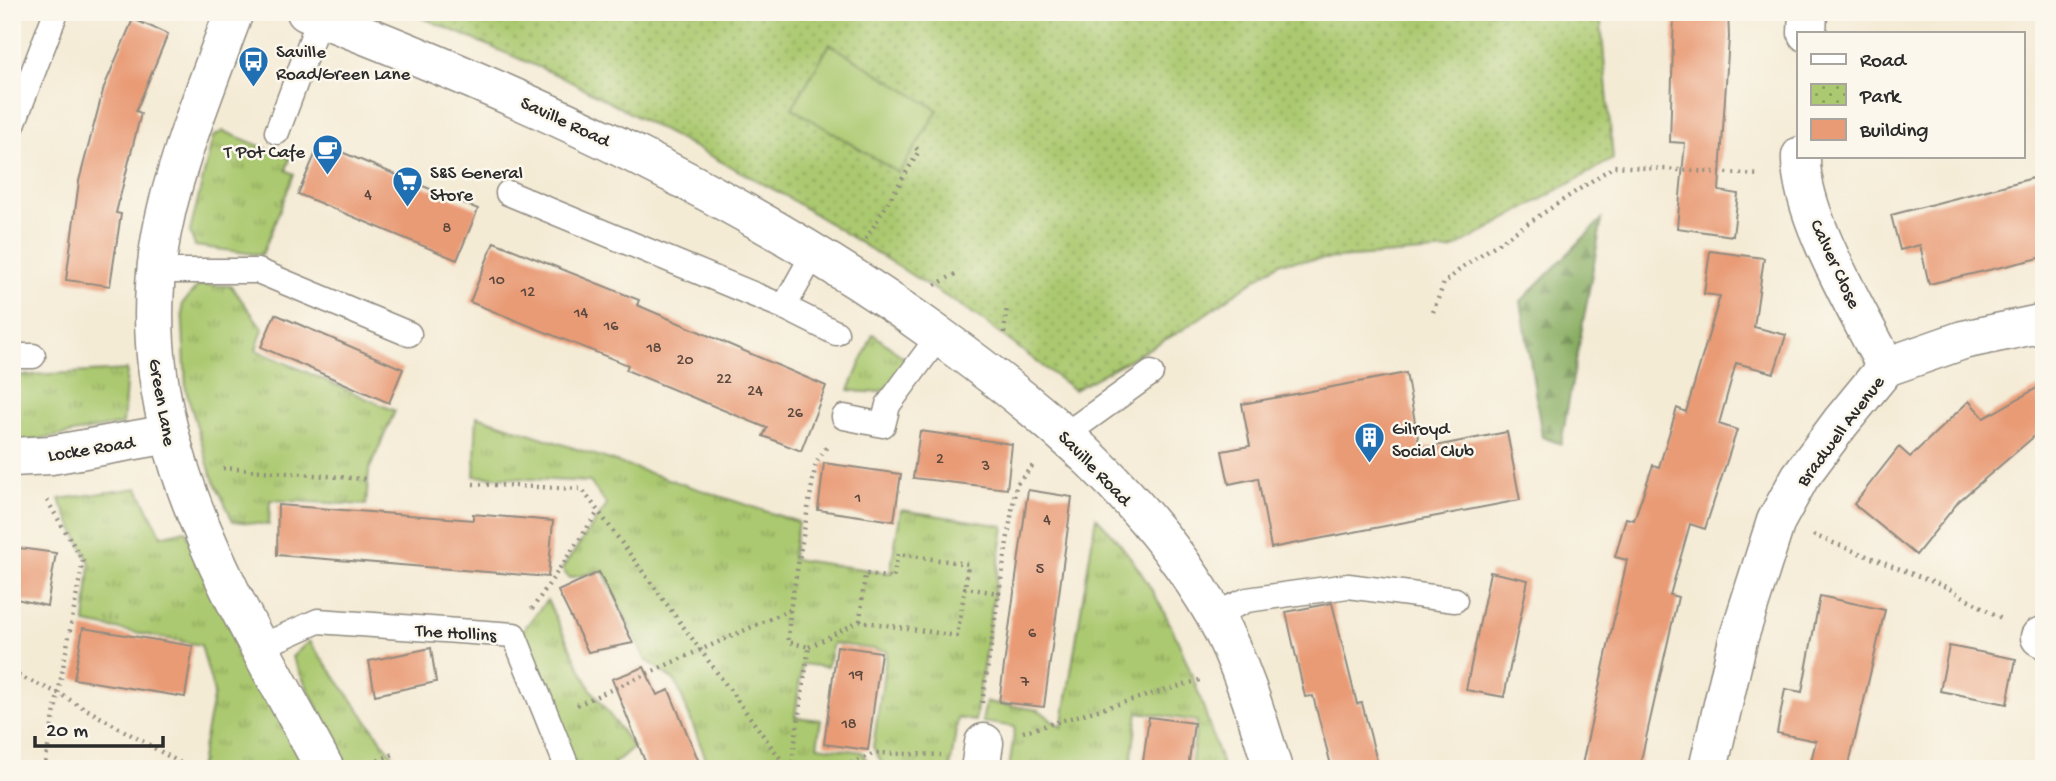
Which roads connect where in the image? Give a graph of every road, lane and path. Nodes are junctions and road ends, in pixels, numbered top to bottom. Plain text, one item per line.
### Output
1 (56, 12) edge
2 (233, 12) edge
3 (1808, 12) edge
4 (331, 17) edge
5 (1807, 32) edge
6 (12, 127) edge
7 (277, 131) dead end
8 (915, 147) dead end
9 (1801, 166) edge
10 (508, 193) dead end
11 (830, 262) junction
12 (157, 271) junction
13 (784, 307) junction
14 (1433, 312) dead end
15 (2044, 323) edge
16 (836, 333) dead end
17 (409, 334) dead end
18 (939, 336) junction
19 (1886, 367) junction
20 (1151, 373) dead end
21 (845, 417) joint
22 (169, 433) junction
23 (1052, 447) junction
24 (12, 457) edge
25 (213, 468) dead end
26 (365, 479) dead end
27 (473, 484) dead end
28 (42, 492) dead end
29 (598, 511) junction
30 (1776, 521) junction
31 (965, 588) junction
32 (999, 593) junction
33 (1455, 600) dead end
34 (790, 610) junction
35 (1214, 615) junction
36 (860, 621) junction
37 (514, 635) junction
38 (2042, 638) edge
39 (260, 647) junction
40 (809, 647) junction
41 (700, 649) junction
42 (12, 673) edge
43 (58, 693) junction
44 (548, 718) junction
45 (397, 753) dead end
46 (982, 756) edge
47 (44, 769) edge
48 (191, 769) edge
49 (325, 769) edge
50 (356, 769) edge
51 (568, 769) edge
52 (789, 769) edge
53 (1273, 769) edge
54 (1708, 769) edge

1 - 6 lane
2 - 12 street, Green Lane
3 - 5 street
4 - 7 lane
4 - 11 street, Saville Road
8 - 11 path
9 - 14 path
9 - 19 street, Calver Close
10 - 13 lane
11 - 13 lane
11 - 18 street, Saville Road
12 - 17 lane
12 - 22 street, Green Lane
13 - 16 lane
15 - 19 street, Bradwell Avenue
18 - 21 lane
18 - 23 street, Saville Road
19 - 30 street, Bradwell Avenue
20 - 23 lane
21 - 34 path
22 - 24 street, Locke Road
22 - 39 street, Green Lane
23 - 32 path
23 - 35 street, Saville Road
25 - 26 path
27 - 29 path
28 - 43 path
29 - 37 path
29 - 41 path
30 - 38 path
30 - 54 street, Bradwell Avenue
31 - 32 path
31 - 36 path
31 - 36 path
32 - 46 path
33 - 35 lane
34 - 40 path
34 - 41 path
35 - 53 street, Saville Road
36 - 40 path
37 - 39 lane, The Hollins
37 - 44 lane, The Hollins
39 - 49 street, Green Lane
40 - 52 path
41 - 44 path
41 - 52 path
42 - 43 path
43 - 47 path
43 - 48 path
44 - 51 lane, The Hollins
45 - 50 path

